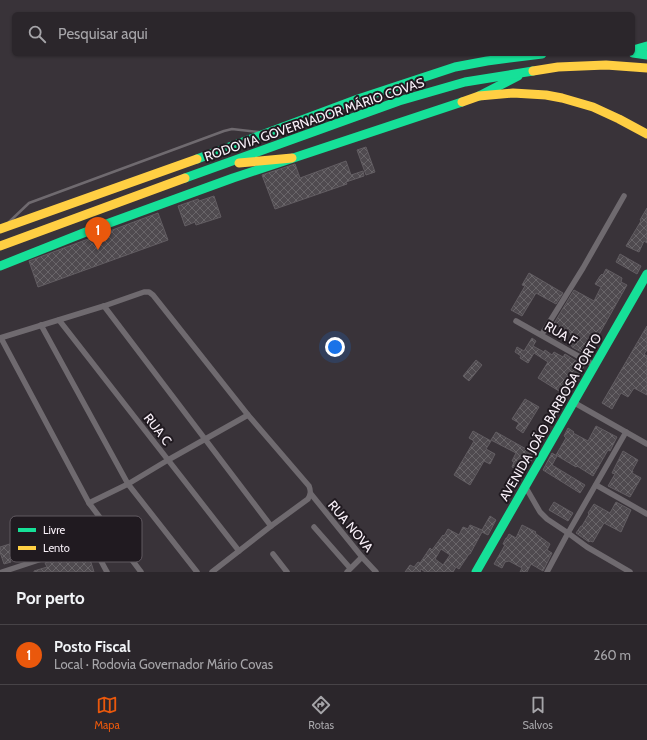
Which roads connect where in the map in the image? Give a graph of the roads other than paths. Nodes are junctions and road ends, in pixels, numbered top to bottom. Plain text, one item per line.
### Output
1 (647, 46) edge
2 (635, 50) edge
3 (635, 52) edge
4 (647, 55) edge
5 (527, 56) edge
6 (647, 68) edge
7 (526, 71) junction
8 (479, 96) junction
9 (267, 133) junction
10 (647, 134) edge
11 (292, 158) junction
12 (225, 164) junction
13 (624, 196) dead end
14 (1, 229) edge
15 (0, 246) edge
16 (0, 266) edge
17 (647, 274) edge
18 (104, 306) junction
19 (59, 320) junction
20 (516, 320) dead end
21 (41, 325) junction
22 (542, 334) junction
23 (0, 338) edge
24 (594, 365) junction
25 (573, 402) junction
26 (248, 415) junction
27 (626, 432) junction
28 (205, 439) junction
29 (647, 444) edge
30 (168, 460) junction
31 (128, 484) junction
32 (596, 484) junction
33 (525, 486) junction
34 (311, 494) junction
35 (89, 502) junction
36 (647, 514) edge
37 (99, 516) edge
38 (271, 526) junction
39 (314, 527) dead end
40 (568, 533) junction
41 (240, 551) junction
42 (273, 554) dead end
43 (362, 557) junction
44 (31, 562) edge
45 (101, 562) edge
46 (134, 562) edge
47 (348, 570) edge
48 (2, 572) edge
49 (107, 572) edge
50 (141, 572) edge
51 (197, 572) edge
52 (212, 572) edge
53 (287, 572) edge
54 (376, 572) edge
55 (476, 572) edge
56 (547, 572) edge
57 (630, 572) edge

1 - 2 main road
3 - 4 main road
5 - 9 main road, RODOVIA GOVERNADOR MÁRIO COVAS
6 - 7 main road, RODOVIA GOVERNADOR MÁRIO COVAS
7 - 8 main road
7 - 12 main road, RODOVIA GOVERNADOR MÁRIO COVAS
8 - 10 main road
8 - 11 main road
9 - 14 main road, RODOVIA GOVERNADOR MÁRIO COVAS
9 - 14 lane
11 - 12 main road
11 - 16 main road
12 - 15 main road, RODOVIA GOVERNADOR MÁRIO COVAS
13 - 22 street
17 - 24 main road, AVENIDA JOÃO BARBOSA PORTO
18 - 19 street, RUA NOVA
18 - 26 street, RUA NOVA
18 - 28 street
19 - 21 street, RUA NOVA
19 - 30 street, RUA C
20 - 22 street, RUA F
21 - 23 street, RUA NOVA
21 - 31 street
22 - 24 street, RUA F
23 - 35 street
24 - 25 main road, AVENIDA JOÃO BARBOSA PORTO
25 - 27 street
25 - 33 main road, AVENIDA JOÃO BARBOSA PORTO
26 - 28 street
26 - 34 street, RUA NOVA
27 - 29 street
27 - 32 street
28 - 30 street
28 - 38 street
30 - 31 street
30 - 41 street, RUA C
31 - 35 street
31 - 51 street
32 - 36 street
32 - 40 street
33 - 40 street
33 - 55 main road, AVENIDA JOÃO BARBOSA PORTO
34 - 38 street
34 - 43 street, RUA NOVA
35 - 37 street
38 - 41 street
39 - 47 street
40 - 56 street
40 - 57 street
41 - 52 street
42 - 53 street
43 - 47 street
43 - 54 street, RUA NOVA
44 - 48 street
45 - 49 street
46 - 50 street

